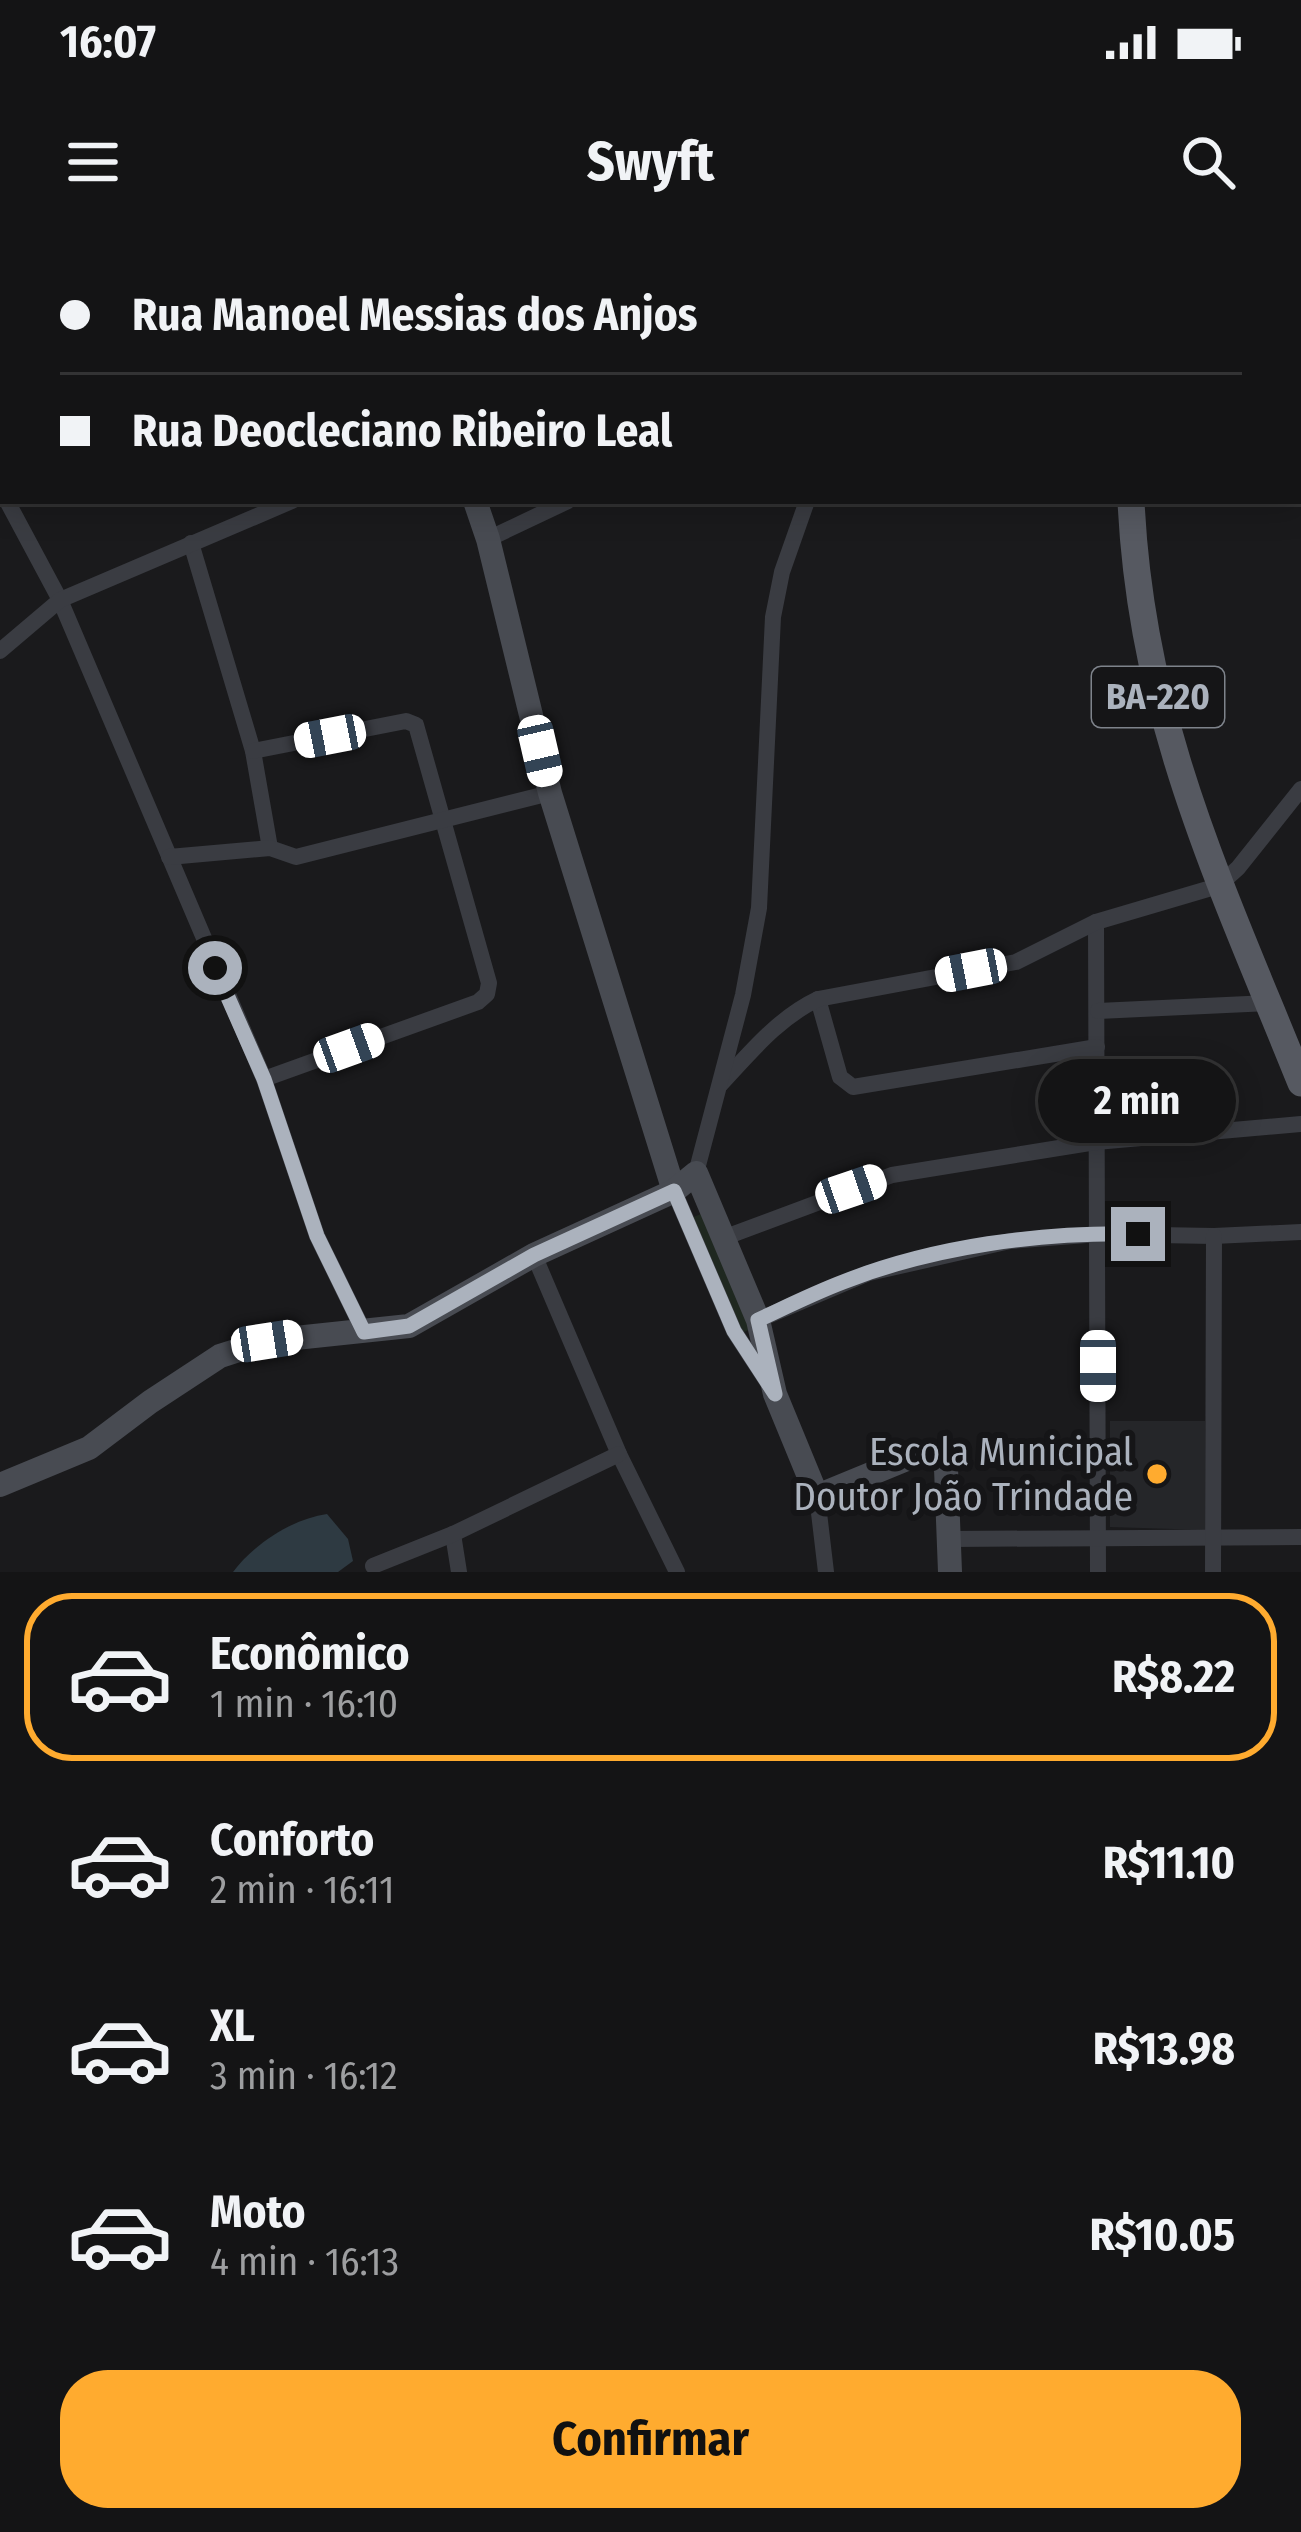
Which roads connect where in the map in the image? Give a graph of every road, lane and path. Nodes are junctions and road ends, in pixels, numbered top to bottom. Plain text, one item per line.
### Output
1 (8, 504) edge
2 (285, 504) edge
3 (476, 504) edge
4 (562, 504) edge
5 (806, 504) edge
6 (1131, 504) edge
7 (488, 539) junction
8 (191, 543) junction
9 (60, 600) junction
10 (0, 651) edge
11 (253, 751) junction
12 (1301, 789) edge
13 (550, 794) junction
14 (442, 820) junction
15 (270, 848) junction
16 (169, 857) junction
17 (1218, 886) junction
18 (1096, 922) junction
19 (818, 999) junction
20 (1269, 1003) junction
21 (1098, 1011) junction
22 (1097, 1047) junction
23 (264, 1079) junction
24 (1301, 1083) edge
25 (719, 1085) junction
26 (1301, 1124) edge
27 (1096, 1142) junction
28 (696, 1173) junction
29 (674, 1191) junction
30 (1301, 1232) edge
31 (1099, 1234) junction
32 (1214, 1236) junction
33 (723, 1238) junction
34 (534, 1255) junction
35 (758, 1320) junction
36 (364, 1332) junction
37 (775, 1394) junction
38 (619, 1454) junction
39 (0, 1485) edge
40 (817, 1496) junction
41 (453, 1534) junction
42 (1097, 1537) junction
43 (1301, 1537) edge
44 (951, 1540) junction
45 (1212, 1540) junction
46 (373, 1566) dead end
47 (459, 1572) edge
48 (676, 1572) edge
49 (826, 1572) edge
50 (950, 1572) edge
51 (1098, 1572) edge
52 (1213, 1572) edge

1 - 9 street
2 - 8 street
3 - 7 street
4 - 7 street
5 - 25 street
6 - 17 main road, BA-220
7 - 13 street
8 - 9 street
8 - 11 street
9 - 10 street
9 - 16 street
11 - 14 street
11 - 15 street
12 - 17 street
13 - 14 street
13 - 29 street
14 - 15 street
14 - 23 street
15 - 16 street
16 - 23 street
17 - 18 street
17 - 20 main road, BA-220
18 - 19 street
18 - 21 street
19 - 22 street
19 - 25 street
20 - 21 street
20 - 24 main road, BA-220
21 - 22 street
22 - 27 street
23 - 36 street
25 - 28 street
26 - 27 street
27 - 31 street
27 - 33 street
28 - 29 street
28 - 33 street
29 - 34 street
29 - 37 street
30 - 32 street
31 - 32 street
31 - 35 street
31 - 42 street
32 - 45 street
33 - 35 street
34 - 36 street
34 - 38 street
35 - 37 street
36 - 39 street
37 - 40 street
38 - 41 street
38 - 48 street
40 - 44 street
40 - 49 street
41 - 46 street
41 - 47 street
42 - 44 street
42 - 45 street
42 - 51 street
43 - 45 street
44 - 50 street
45 - 52 street

